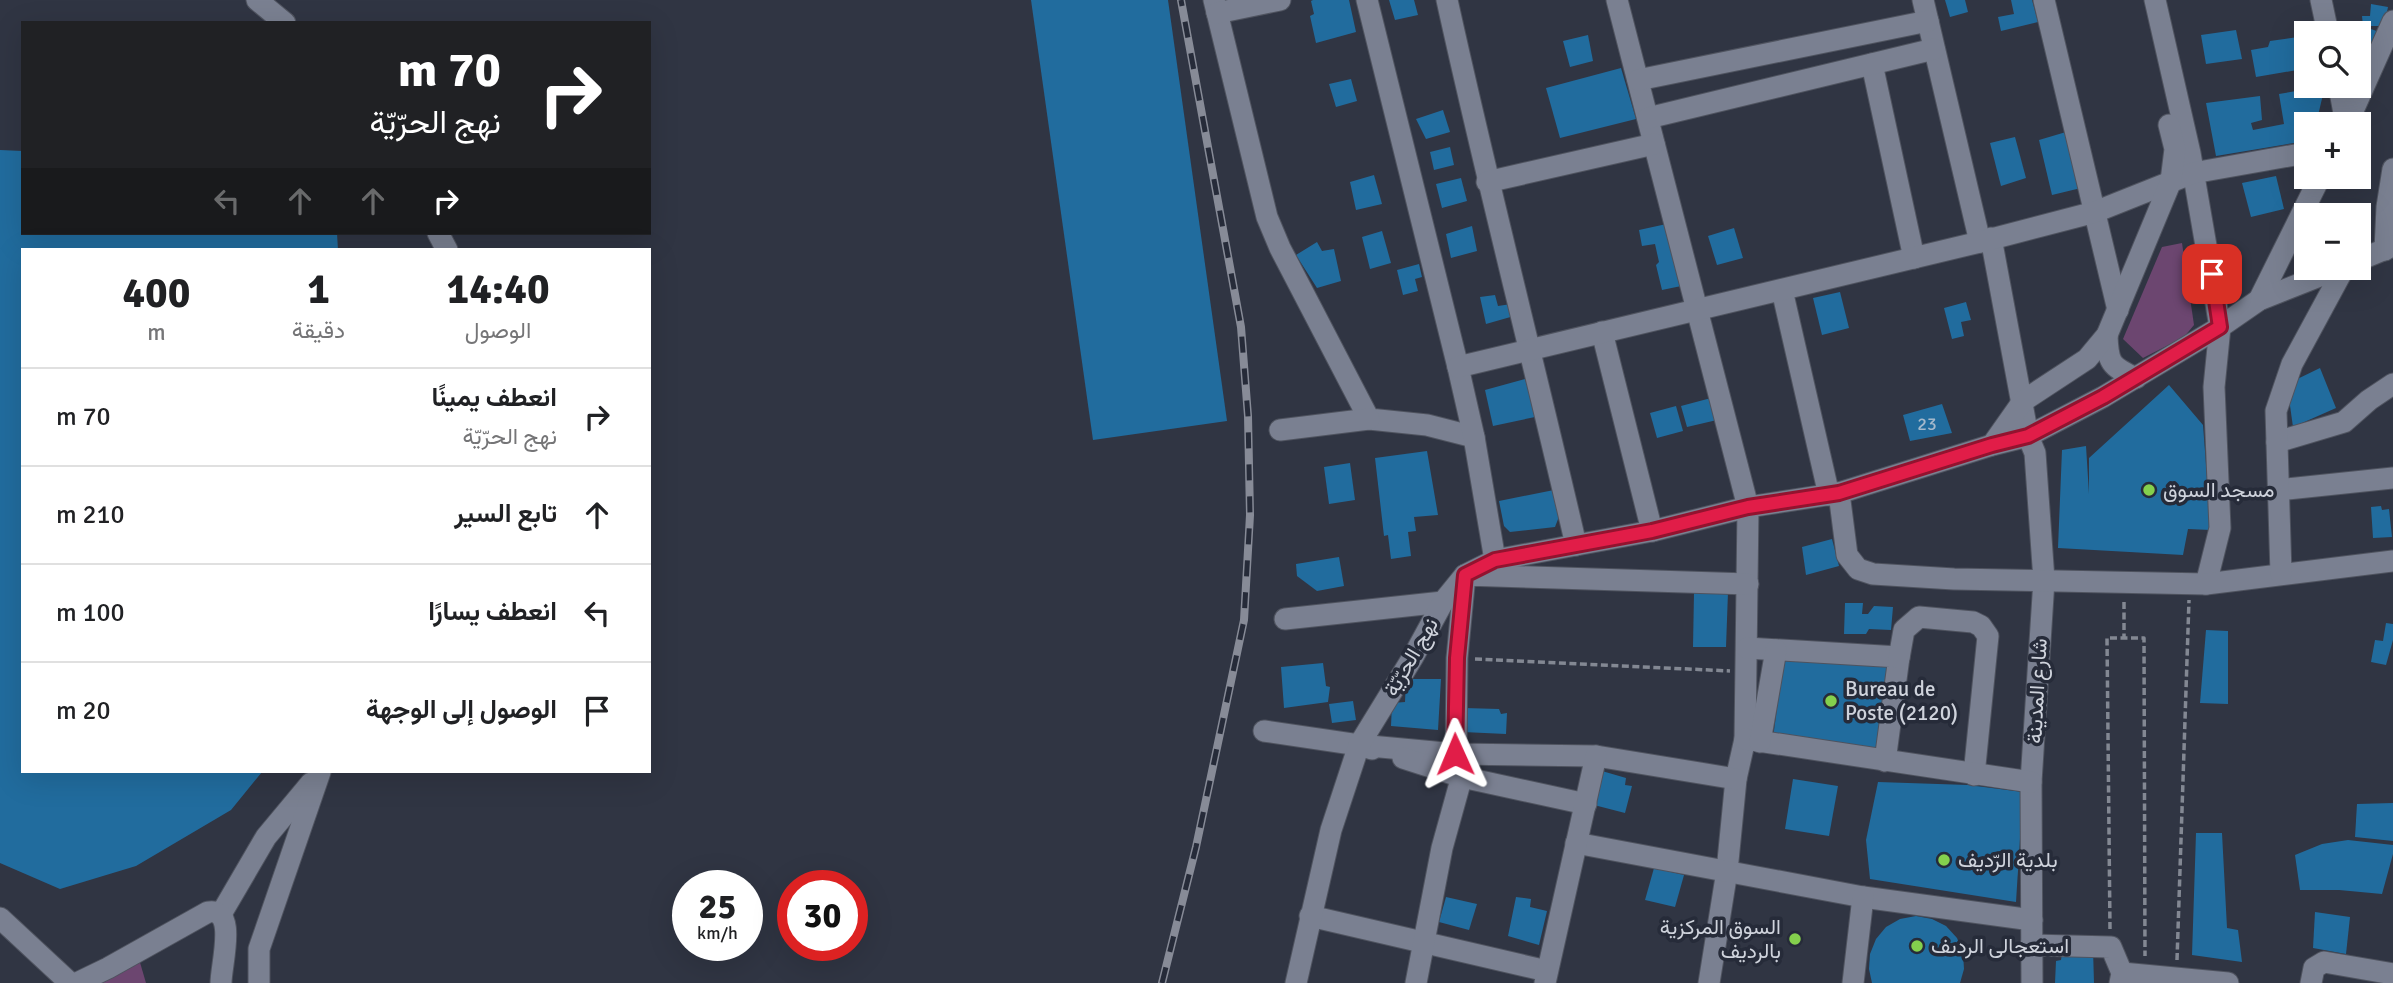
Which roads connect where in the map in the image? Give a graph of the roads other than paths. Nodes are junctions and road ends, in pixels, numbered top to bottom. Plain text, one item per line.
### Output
1 (257, 0) edge
2 (1280, 0) edge
3 (1367, 0) edge
4 (1447, 0) edge
5 (1617, 0) edge
6 (1923, 0) edge
7 (2044, 0) edge
8 (2140, 0) edge
9 (2155, 0) edge
10 (2321, 0) edge
11 (1216, 7) edge
12 (283, 21) edge
13 (1928, 21) junction
14 (2325, 21) edge
15 (2393, 21) edge
16 (1934, 49) junction
17 (1773, 53) junction
18 (1872, 64) junction
19 (1638, 80) junction
20 (1783, 86) junction
21 (2352, 112) edge
22 (1648, 118) junction
23 (1654, 144) junction
24 (2294, 155) edge
25 (2393, 169) edge
26 (2193, 173) junction
27 (2171, 181) junction
28 (1487, 182) junction
29 (2314, 189) edge
30 (2095, 212) junction
31 (1985, 240) junction
32 (2389, 248) edge
33 (2371, 255) edge
34 (1914, 258) junction
35 (2310, 280) edge
36 (2333, 280) edge
37 (1782, 290) junction
38 (2259, 300) junction
39 (1697, 310) junction
40 (2118, 310) junction
41 (2220, 327) junction
42 (1602, 332) junction
43 (2107, 335) junction
44 (1531, 349) junction
45 (1458, 367) junction
46 (2136, 378) junction
47 (2393, 384) edge
48 (2023, 401) junction
49 (1369, 419) junction
50 (1280, 430) dead end
51 (2028, 436) junction
52 (1474, 437) junction
53 (2277, 442) junction
54 (1992, 445) junction
55 (2393, 478) edge
56 (2278, 491) junction
57 (1834, 494) junction
58 (1748, 507) junction
59 (1652, 531) junction
60 (1576, 545) junction
61 (1495, 560) junction
62 (2393, 561) edge
63 (1465, 575) junction
64 (2276, 575) junction
65 (2044, 580) junction
66 (2203, 583) junction
67 (1748, 584) junction
68 (1443, 602) junction
69 (1285, 619) dead end
70 (1747, 648) junction
71 (1776, 650) junction
72 (1899, 658) junction
73 (1264, 731) dead end
74 (1752, 741) junction
75 (1359, 745) junction
76 (1462, 753) junction
77 (1595, 756) junction
78 (1885, 761) junction
79 (320, 773) edge
80 (1974, 775) junction
81 (1462, 777) junction
82 (1736, 779) junction
83 (2031, 782) junction
84 (1586, 804) junction
85 (1576, 843) junction
86 (1727, 872) junction
87 (1863, 897) junction
88 (221, 914) junction
89 (1310, 916) junction
90 (0, 918) edge
91 (2032, 920) junction
92 (1424, 944) junction
93 (2031, 945) junction
94 (2393, 974) edge
95 (2121, 978) edge
96 (1549, 979) edge
97 (69, 983) edge
98 (77, 983) edge
99 (221, 983) edge
100 (259, 983) edge
101 (1296, 983) edge
102 (1416, 983) edge
103 (1709, 983) edge
104 (1853, 983) edge
105 (2032, 983) edge
106 (2228, 983) edge
107 (2311, 983) edge

1 - 12 street
2 - 11 street
3 - 45 street
4 - 28 street
5 - 19 street
6 - 13 street, شارع المدينة
7 - 30 street
8 - 27 street
9 - 26 street
10 - 14 street
11 - 49 street
13 - 16 street, شارع المدينة
13 - 17 street
15 - 21 street
16 - 18 street
16 - 31 street, شارع المدينة
17 - 19 street
17 - 20 street
18 - 20 street
18 - 34 street
19 - 22 street
20 - 22 street
22 - 23 street
23 - 28 street
23 - 39 street
24 - 26 street
25 - 32 street
26 - 27 street
26 - 41 street
27 - 30 street
27 - 40 street
28 - 44 street
29 - 38 street
30 - 31 street
30 - 40 street
31 - 34 street
31 - 48 street, شارع المدينة
32 - 33 street
34 - 37 street
35 - 38 street, نهج الحرّيّة
36 - 53 street
37 - 39 street
37 - 57 street
38 - 41 street, نهج الحرّيّة
39 - 42 street
39 - 58 street
40 - 43 street
41 - 46 street, نهج الحرّيّة
41 - 66 street
42 - 44 street
42 - 59 street
43 - 46 street
43 - 48 street
44 - 45 street
44 - 60 street
45 - 52 street
46 - 51 street, نهج الحرّيّة
47 - 53 street
48 - 51 street, شارع المدينة
48 - 54 street
49 - 50 street
49 - 52 street
51 - 54 street, نهج الحرّيّة
51 - 65 street, شارع المدينة
52 - 61 street
53 - 56 street
54 - 57 street, نهج الحرّيّة
55 - 56 street
56 - 64 street
57 - 58 street, نهج الحرّيّة
57 - 65 street
58 - 59 street, نهج الحرّيّة
58 - 67 street
59 - 60 street, نهج الحرّيّة
60 - 61 street, نهج الحرّيّة
61 - 63 street, نهج الحرّيّة
62 - 64 street
63 - 67 street
63 - 68 street, نهج الحرّيّة
63 - 76 street
64 - 66 street
65 - 66 street
65 - 83 street, شارع المدينة
67 - 70 street
68 - 69 street
68 - 75 street, نهج الحرّيّة
70 - 71 street
70 - 74 street
71 - 72 street
71 - 74 street
72 - 78 street
72 - 80 street
73 - 75 street
74 - 78 street
74 - 82 street
75 - 76 street
75 - 81 street
75 - 89 street, نهج الحرّيّة
76 - 77 street
76 - 81 street
77 - 82 street
77 - 84 street
78 - 80 street
79 - 88 street
79 - 100 street
80 - 83 street
81 - 84 street
81 - 92 street
82 - 86 street
83 - 91 street, شارع المدينة
84 - 85 street
85 - 86 street
85 - 96 street
86 - 87 street
86 - 103 street
87 - 91 street
87 - 104 street
88 - 98 street
88 - 99 street
89 - 92 street
89 - 101 street, نهج الحرّيّة
90 - 97 street
91 - 93 street, شارع المدينة
92 - 96 street
92 - 102 street
93 - 95 street
93 - 105 street, شارع المدينة
94 - 107 street
95 - 106 street

